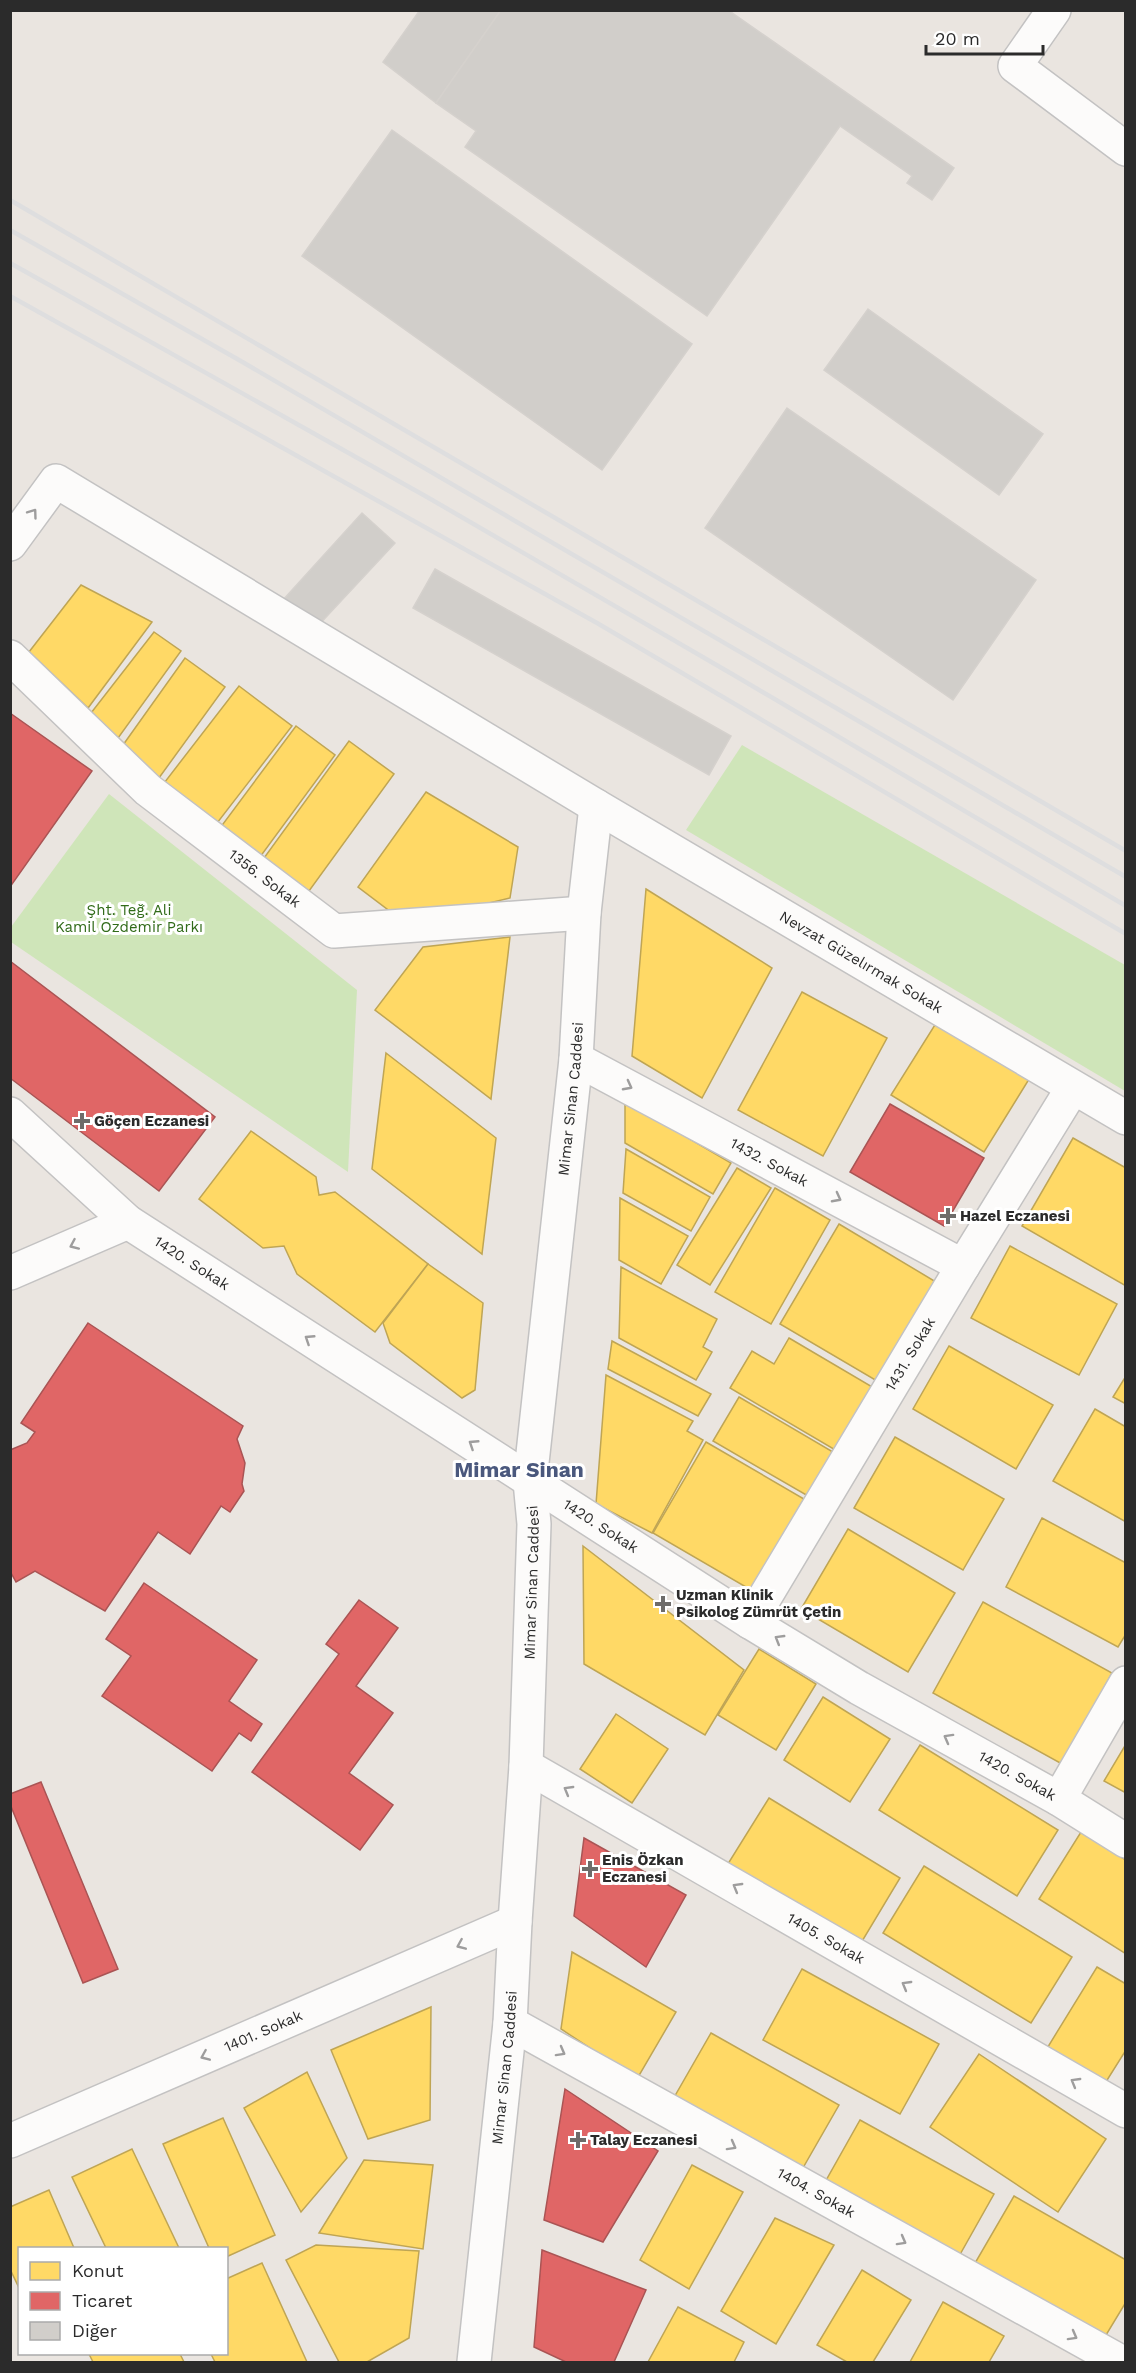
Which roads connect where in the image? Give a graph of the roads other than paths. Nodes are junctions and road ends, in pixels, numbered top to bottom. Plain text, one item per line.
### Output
1 (1054, 10) edge
2 (1125, 149) edge
3 (10, 544) edge
4 (10, 657) edge
5 (596, 806) junction
6 (584, 912) junction
7 (576, 1059) junction
8 (1072, 1089) junction
9 (10, 1114) edge
10 (1125, 1118) edge
11 (128, 1222) junction
12 (963, 1266) junction
13 (10, 1273) edge
14 (530, 1481) junction
15 (750, 1622) junction
16 (1125, 1683) edge
17 (526, 1766) junction
18 (1059, 1799) junction
19 (1125, 1841) edge
20 (515, 1922) junction
21 (510, 2023) junction
22 (1125, 2111) edge
23 (10, 2141) edge
24 (474, 2362) edge
25 (1121, 2362) edge

1 - 2 street
3 -> 5 street, Nevzat Güzelırmak Sokak
4 - 6 street, 1356. Sokak
5 - 6 street, Mimar Sinan Caddesi
5 - 8 street, Nevzat Güzelırmak Sokak
6 - 7 street, Mimar Sinan Caddesi
7 -> 12 street, 1432. Sokak
7 - 14 street, Mimar Sinan Caddesi
8 - 10 street, Nevzat Güzelırmak Sokak
8 - 12 street, 1431. Sokak
9 - 11 street, 1420. Sokak
11 -> 13 street
14 -> 11 street, 1420. Sokak
12 - 15 street, 1431. Sokak
14 - 15 street, 1420. Sokak
14 - 17 street, Mimar Sinan Caddesi
18 -> 15 street, 1420. Sokak
16 - 18 street
17 - 20 street, Mimar Sinan Caddesi
22 -> 17 street, 1405. Sokak
18 - 19 street, 1420. Sokak
20 - 21 street, Mimar Sinan Caddesi
20 -> 23 street, 1401. Sokak
21 - 24 street, Mimar Sinan Caddesi
21 -> 25 street, 1404. Sokak

